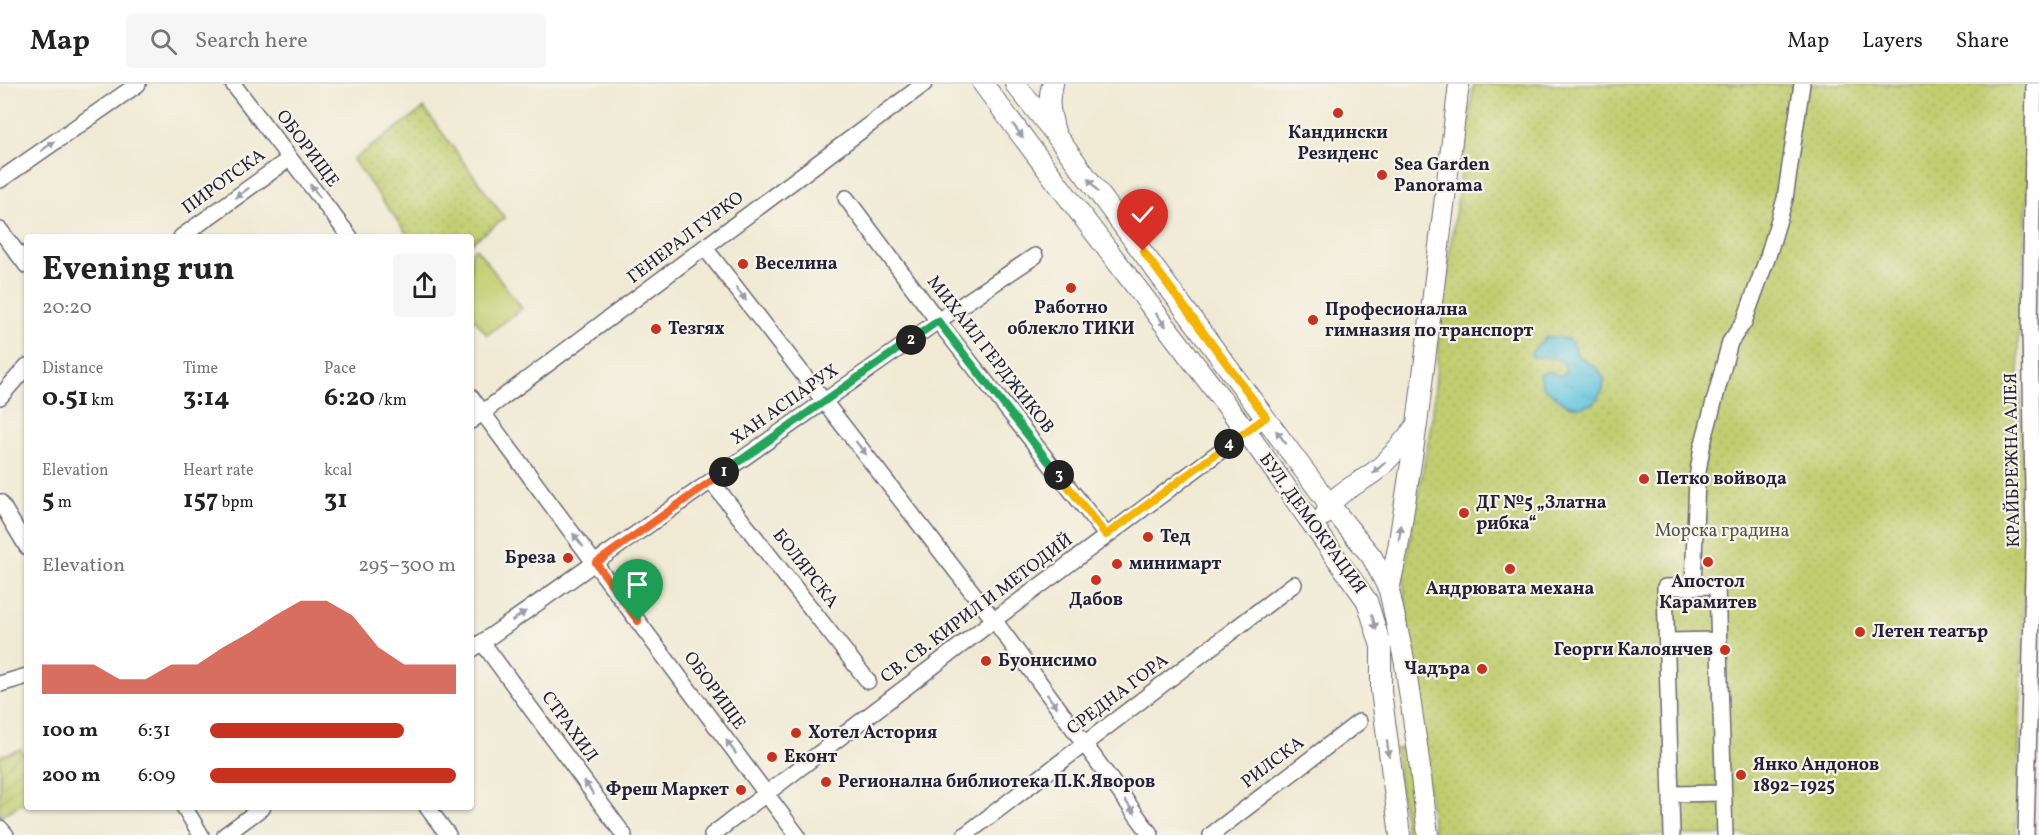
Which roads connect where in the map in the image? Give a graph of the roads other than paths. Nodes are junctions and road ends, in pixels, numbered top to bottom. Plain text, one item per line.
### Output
1 (138, 84) edge
2 (234, 84) edge
3 (924, 84) edge
4 (983, 84) edge
5 (1015, 84) edge
6 (1053, 84) edge
7 (1459, 84) edge
8 (1802, 84) edge
9 (2034, 84) edge
10 (1055, 134) junction
11 (289, 159) junction
12 (0, 180) edge
13 (846, 198) dead end
14 (0, 230) edge
15 (185, 234) edge
16 (348, 234) edge
17 (705, 248) junction
18 (1035, 256) dead end
19 (24, 262) edge
20 (938, 321) junction
21 (24, 369) edge
22 (0, 397) edge
23 (825, 401) junction
24 (477, 417) edge
25 (1266, 417) junction
26 (1418, 424) junction
27 (1246, 431) junction
28 (711, 481) junction
29 (0, 502) edge
30 (1329, 504) junction
31 (1106, 535) junction
32 (1322, 537) junction
33 (24, 542) edge
34 (596, 563) junction
35 (1294, 584) dead end
36 (1693, 587) junction
37 (1389, 590) junction
38 (994, 620) junction
39 (1719, 640) junction
40 (1667, 641) junction
41 (477, 646) edge
42 (24, 677) edge
43 (868, 681) dead end
44 (0, 684) edge
45 (1359, 722) dead end
46 (1084, 746) junction
47 (1724, 793) junction
48 (766, 794) junction
49 (1672, 794) junction
50 (186, 810) edge
51 (259, 810) edge
52 (429, 810) edge
53 (0, 828) edge
54 (447, 834) edge
55 (6, 835) edge
56 (201, 835) edge
57 (225, 835) edge
58 (624, 835) edge
59 (712, 835) edge
60 (797, 835) edge
61 (965, 835) edge
62 (1151, 835) edge
63 (1211, 835) edge
64 (1400, 835) edge
65 (1428, 835) edge
66 (1672, 835) edge
67 (1725, 835) edge
68 (2026, 835) edge

12 -> 1 street
2 - 11 street, ОБОРИЩЕ
3 - 17 street, ГЕНЕРАЛ ГУРКО
4 -> 27 main road, БУЛ. ДЕМОКРАЦИЯ
5 - 10 main road, БУЛ. ДЕМОКРАЦИЯ
6 - 10 main road
7 - 26 main road
8 - 36 street
9 - 68 street, КРАЙБРЕЖНА АЛЕЯ
25 -> 10 main road, БУЛ. ДЕМОКРАЦИЯ
11 -> 15 street, ПИРОТСКА
16 -> 11 street, ОБОРИЩЕ
13 - 20 street, МИХАИЛ ГЕРДЖИКОВ
14 - 19 street
17 -> 23 street
17 - 24 street, ГЕНЕРАЛ ГУРКО
18 - 20 street, ХАН АСПАРУХ
20 - 23 street, ХАН АСПАРУХ
20 - 31 street, МИХАИЛ ГЕРДЖИКОВ
21 - 22 street
23 - 28 street, ХАН АСПАРУХ
23 -> 38 street
34 -> 24 street, ОБОРИЩЕ
25 - 27 street, СВ. СВ. КИРИЛ И МЕТОДИЙ
30 -> 25 main road, БУЛ. ДЕМОКРАЦИЯ
26 -> 30 main road
37 -> 26 main road
27 - 31 street, СВ. СВ. КИРИЛ И МЕТОДИЙ
27 - 32 main road, БУЛ. ДЕМОКРАЦИЯ
28 - 34 street, ХАН АСПАРУХ
28 - 43 street, БОЛЯРСКА
29 - 33 street
30 - 32 main road
30 - 37 main road, БУЛ. ДЕМОКРАЦИЯ
31 - 38 street, СВ. СВ. КИРИЛ И МЕТОДИЙ
32 -> 64 main road, БУЛ. ДЕМОКРАЦИЯ
41 -> 34 street, ХАН АСПАРУХ
48 -> 34 street, ОБОРИЩЕ
35 - 46 street, СРЕДНА ГОРА
36 - 39 street
36 - 40 street
37 - 65 main road, БУЛ. ДЕМОКРАЦИЯ
38 -> 46 street
38 - 48 street, СВ. СВ. КИРИЛ И МЕТОДИЙ
39 - 40 street
39 - 47 street
40 - 49 street
58 -> 41 street, СТРАХИЛ
42 - 44 street
45 - 63 street, РИЛСКА
46 - 61 street, СРЕДНА ГОРА
46 -> 62 street
47 - 49 street
47 - 67 street
48 - 59 street, СВ. СВ. КИРИЛ И МЕТОДИЙ
48 - 60 street, ОБОРИЩЕ
49 - 66 street
50 - 56 street
51 - 57 street
52 - 54 street
53 - 55 street

